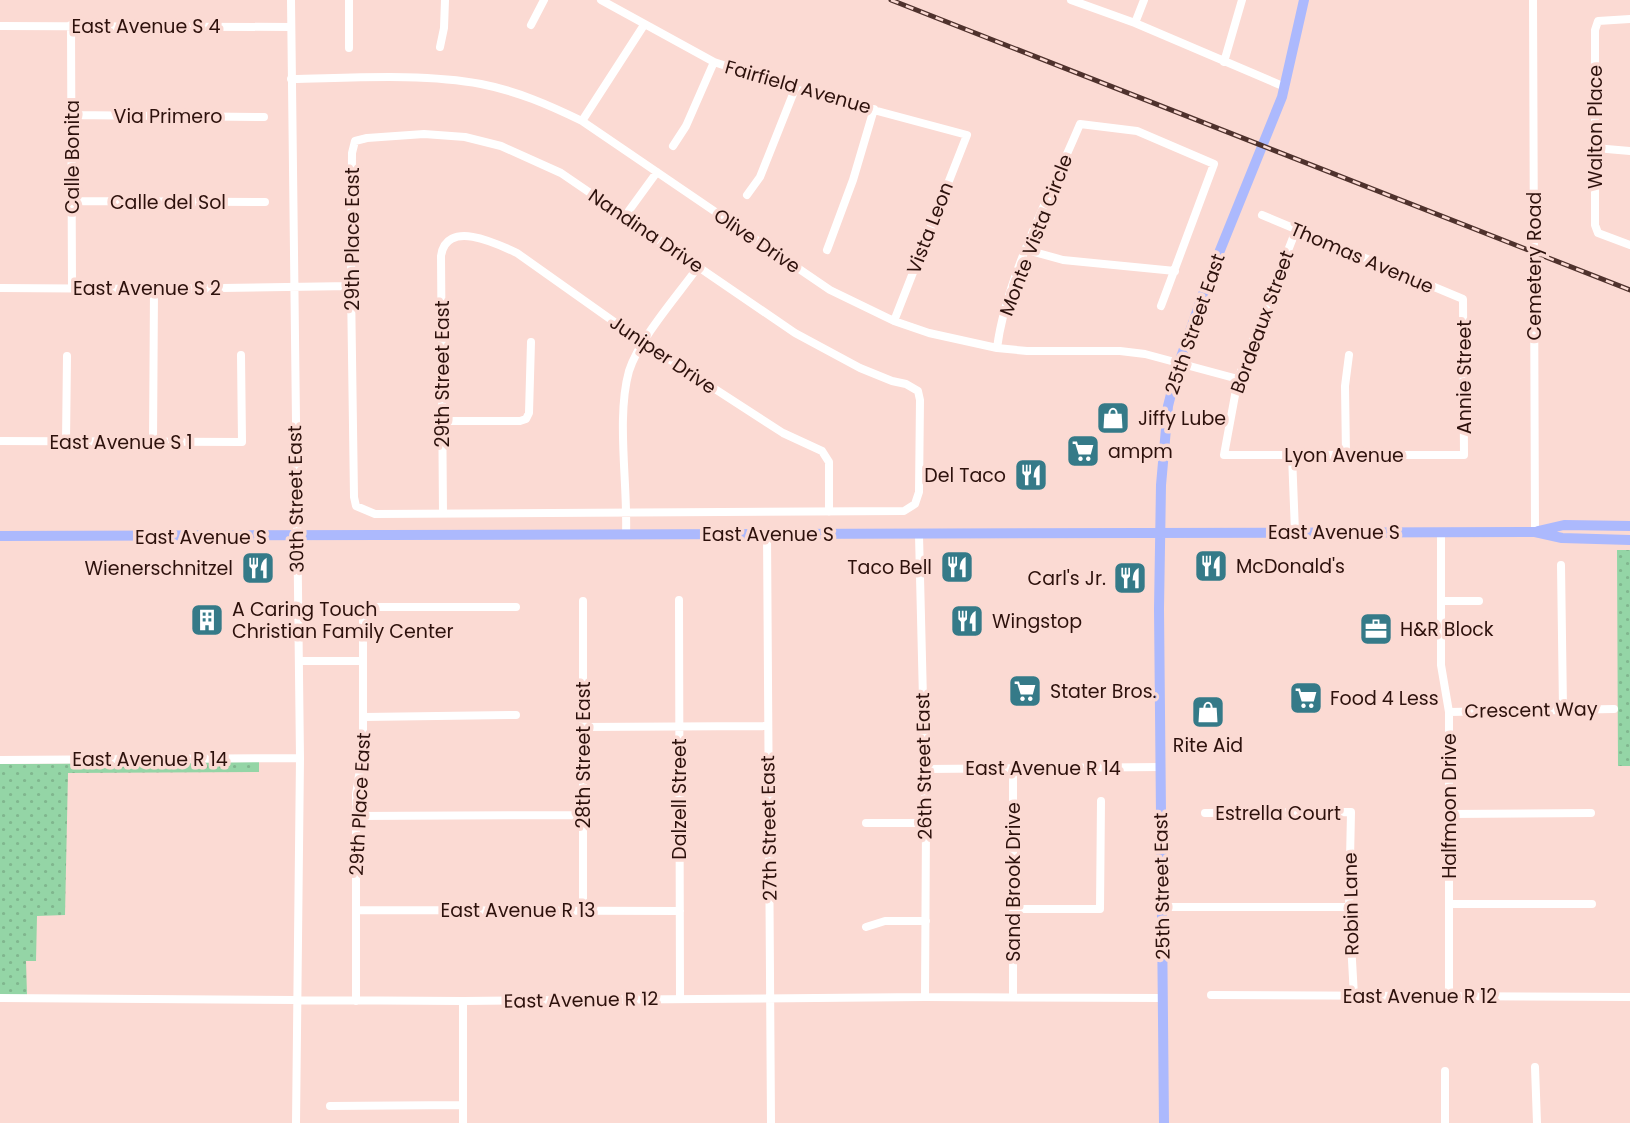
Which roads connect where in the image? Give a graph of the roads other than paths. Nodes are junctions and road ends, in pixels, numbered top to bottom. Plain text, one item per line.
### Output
1 (291, 0) edge
2 (349, 0) edge
3 (445, 0) edge
4 (544, 0) edge
5 (601, 0) edge
6 (1071, 0) edge
7 (1144, 0) edge
8 (1242, 0) edge
9 (1304, 0) edge
10 (1533, 0) edge
11 (1630, 19) edge
12 (1135, 23) junction
13 (71, 25) junction
14 (531, 25) dead end
15 (644, 25) junction
16 (0, 26) edge
17 (291, 27) junction
18 (440, 47) dead end
19 (349, 48) dead end
20 (714, 62) junction
21 (1224, 62) junction
22 (291, 79) junction
23 (1285, 87) junction
24 (795, 89) junction
25 (874, 108) junction
26 (71, 115) junction
27 (264, 117) dead end
28 (582, 121) junction
29 (967, 135) joint
30 (355, 141) joint
31 (673, 146) dead end
32 (1595, 148) junction
33 (1630, 150) edge
34 (657, 172) junction
35 (747, 195) dead end
36 (72, 201) junction
37 (265, 202) dead end
38 (1262, 215) dead end
39 (625, 216) junction
40 (1296, 230) junction
41 (449, 238) joint
42 (1630, 245) edge
43 (828, 250) dead end
44 (1027, 250) junction
45 (698, 267) junction
46 (1175, 271) junction
47 (351, 286) junction
48 (293, 287) junction
49 (0, 288) edge
50 (72, 289) junction
51 (154, 289) junction
52 (1463, 299) joint
53 (1161, 306) dead end
54 (894, 321) junction
55 (531, 342) dead end
56 (644, 343) junction
57 (997, 348) junction
58 (241, 355) dead end
59 (1349, 355) dead end
60 (67, 356) dead end
61 (1179, 363) junction
62 (1238, 379) junction
63 (442, 421) junction
64 (0, 442) edge
65 (66, 442) junction
66 (153, 442) junction
67 (1224, 455) joint
68 (1346, 455) junction
69 (1464, 455) joint
70 (1292, 456) junction
71 (915, 504) joint
72 (356, 506) joint
73 (627, 512) junction
74 (829, 512) junction
75 (443, 513) junction
76 (1630, 526) edge
77 (1294, 532) junction
78 (1441, 532) junction
79 (1535, 532) junction
80 (767, 533) junction
81 (1161, 533) junction
82 (626, 534) junction
83 (919, 535) junction
84 (0, 536) edge
85 (297, 536) junction
86 (1630, 540) edge
87 (1561, 565) dead end
88 (679, 600) dead end
89 (583, 601) dead end
90 (1442, 601) junction
91 (1479, 601) dead end
92 (516, 607) dead end
93 (299, 661) junction
94 (362, 661) junction
95 (1563, 709) junction
96 (1614, 709) dead end
97 (1449, 712) junction
98 (516, 715) dead end
99 (364, 718) junction
100 (768, 726) junction
101 (582, 727) junction
102 (679, 727) junction
103 (300, 758) junction
104 (0, 760) edge
105 (1161, 767) junction
106 (925, 768) junction
107 (1013, 769) junction
108 (1101, 800) dead end
109 (1205, 813) dead end
110 (1351, 813) joint
111 (1591, 813) dead end
112 (1450, 814) junction
113 (583, 815) junction
114 (356, 817) junction
115 (866, 823) dead end
116 (926, 823) junction
117 (1449, 904) junction
118 (1592, 904) dead end
119 (1162, 907) junction
120 (1349, 907) junction
121 (1014, 909) junction
122 (356, 910) junction
123 (583, 910) junction
124 (680, 911) junction
125 (926, 921) junction
126 (866, 928) dead end
127 (1211, 995) dead end
128 (1013, 996) junction
129 (1354, 996) junction
130 (1449, 996) junction
131 (925, 997) junction
132 (1630, 997) edge
133 (0, 998) edge
134 (680, 998) junction
135 (771, 998) junction
136 (1163, 998) junction
137 (298, 1000) junction
138 (356, 1001) junction
139 (463, 1002) junction
140 (1535, 1067) dead end
141 (1445, 1070) dead end
142 (463, 1105) junction
143 (330, 1106) dead end
144 (296, 1123) edge
145 (463, 1123) edge
146 (771, 1123) edge
147 (1164, 1123) edge
148 (1445, 1123) edge
149 (1537, 1123) edge

1 - 17 street, 30th Street East
2 - 19 street
3 - 18 street
4 - 14 street
5 - 15 street, Fairfield Avenue
6 - 12 street
7 - 12 street
8 - 21 street
9 - 23 main road, 25th Street East
10 - 79 street, Cemetery Road
11 - 32 street, Walton Place
12 - 21 street
13 - 16 street, East Avenue S 4
13 - 17 street, East Avenue S 4
13 - 26 street, Calle Bonita
15 - 20 street, Fairfield Avenue
15 - 28 street
17 - 22 street, 30th Street East
20 - 24 street, Fairfield Avenue
20 - 31 street
21 - 23 street
22 - 28 street, Olive Drive
22 - 48 street, 30th Street East
23 - 61 main road, 25th Street East
24 - 25 street, Fairfield Avenue
24 - 35 street
25 - 29 street, Fairfield Avenue
25 - 43 street
26 - 27 street, Via Primero
26 - 36 street, Calle Bonita
28 - 34 street, Olive Drive
29 - 54 street, Vista Leon
30 - 39 street, Nandina Drive
30 - 47 street, 29th Place East
32 - 33 street
32 - 42 street, Walton Place
34 - 39 street
34 - 54 street, Olive Drive
36 - 37 street, Calle del Sol
36 - 50 street, Calle Bonita
38 - 40 street, Thomas Avenue
39 - 45 street, Nandina Drive
40 - 52 street, Thomas Avenue
40 - 62 street, Bordeaux Street
41 - 56 street, Juniper Drive
41 - 63 street, 29th Street East
44 - 46 street
44 - 46 street, Monte Vista Circle
44 - 57 street, Monte Vista Circle
45 - 56 street
45 - 71 street, Nandina Drive
46 - 53 street
47 - 48 street, East Avenue S 2
47 - 72 street, 29th Place East
48 - 51 street, East Avenue S 2
48 - 85 street, 30th Street East
49 - 50 street, East Avenue S 2
50 - 51 street, East Avenue S 2
51 - 66 street
52 - 69 street, Annie Street
54 - 57 street, Olive Drive
55 - 63 street
56 - 73 street
56 - 74 street, Juniper Drive
57 - 61 street, Olive Drive
58 - 66 street, East Avenue S 1
59 - 68 street
60 - 65 street
61 - 62 street, Olive Drive
61 - 81 main road, 25th Street East
62 - 67 street, Bordeaux Street
63 - 75 street, 29th Street East
64 - 65 street, East Avenue S 1
65 - 66 street, East Avenue S 1
67 - 70 street, Lyon Avenue
68 - 69 street, Lyon Avenue
68 - 70 street, Lyon Avenue
70 - 77 street
71 - 74 street, East Avenue S
72 - 75 street, East Avenue S
73 - 74 street, East Avenue S
73 - 75 street, East Avenue S
73 - 82 street
76 - 79 main road, East Avenue S
77 - 78 main road, East Avenue S
77 - 81 main road, East Avenue S
78 - 79 main road, East Avenue S
78 - 90 street, Halfmoon Drive
79 - 86 main road, East Avenue S
80 - 82 main road, East Avenue S
80 - 83 main road, East Avenue S
80 - 100 street, 27th Street East
81 - 83 main road, East Avenue S
81 - 105 main road, 25th Street East
82 - 85 main road, East Avenue S
83 - 106 street, 26th Street East
84 - 85 main road, East Avenue S
85 - 93 street, 30th Street East
87 - 95 street
88 - 102 street, Dalzell Street
89 - 101 street, 28th Street East
90 - 91 street
90 - 97 street, Halfmoon Drive
92 - 94 street, 29th Place East
93 - 94 street
93 - 103 street, 30th Street East
94 - 99 street, 29th Place East
95 - 96 street, Crescent Way
95 - 97 street, Crescent Way
97 - 112 street, Halfmoon Drive
98 - 99 street
99 - 114 street, 29th Place East
100 - 102 street
100 - 135 street, 27th Street East
101 - 102 street
101 - 113 street, 28th Street East
102 - 124 street, Dalzell Street
103 - 104 street, East Avenue R 14
103 - 137 street, 30th Street East
105 - 107 street, East Avenue R 14
105 - 119 main road, 25th Street East
106 - 107 street, East Avenue R 14
106 - 116 street, 26th Street East
107 - 121 street, Sand Brook Drive
108 - 121 street
109 - 110 street, Estrella Court
110 - 120 street, Robin Lane
111 - 112 street
112 - 117 street, Halfmoon Drive
113 - 114 street
113 - 123 street, 28th Street East
114 - 122 street, 29th Place East
115 - 116 street
116 - 125 street, 26th Street East
117 - 118 street
117 - 130 street, Halfmoon Drive
119 - 120 street
119 - 136 main road, 25th Street East
120 - 129 street, Robin Lane
121 - 128 street, Sand Brook Drive
122 - 123 street, East Avenue R 13
122 - 138 street, 29th Place East
123 - 124 street, East Avenue R 13
124 - 134 street, Dalzell Street
125 - 126 street
125 - 131 street, 26th Street East
127 - 129 street, East Avenue R 12
128 - 131 street, East Avenue R 12
128 - 136 street, East Avenue R 12
129 - 130 street, East Avenue R 12
130 - 132 street, East Avenue R 12
131 - 135 street, East Avenue R 12
133 - 137 street, East Avenue R 12
134 - 135 street, East Avenue R 12
134 - 139 street, East Avenue R 12
135 - 146 street, 27th Street East
136 - 147 main road, 25th Street East
137 - 138 street, East Avenue R 12
137 - 144 street, 30th Street East
138 - 139 street, East Avenue R 12
139 - 142 street
140 - 149 street
141 - 148 street
142 - 143 street
142 - 145 street

